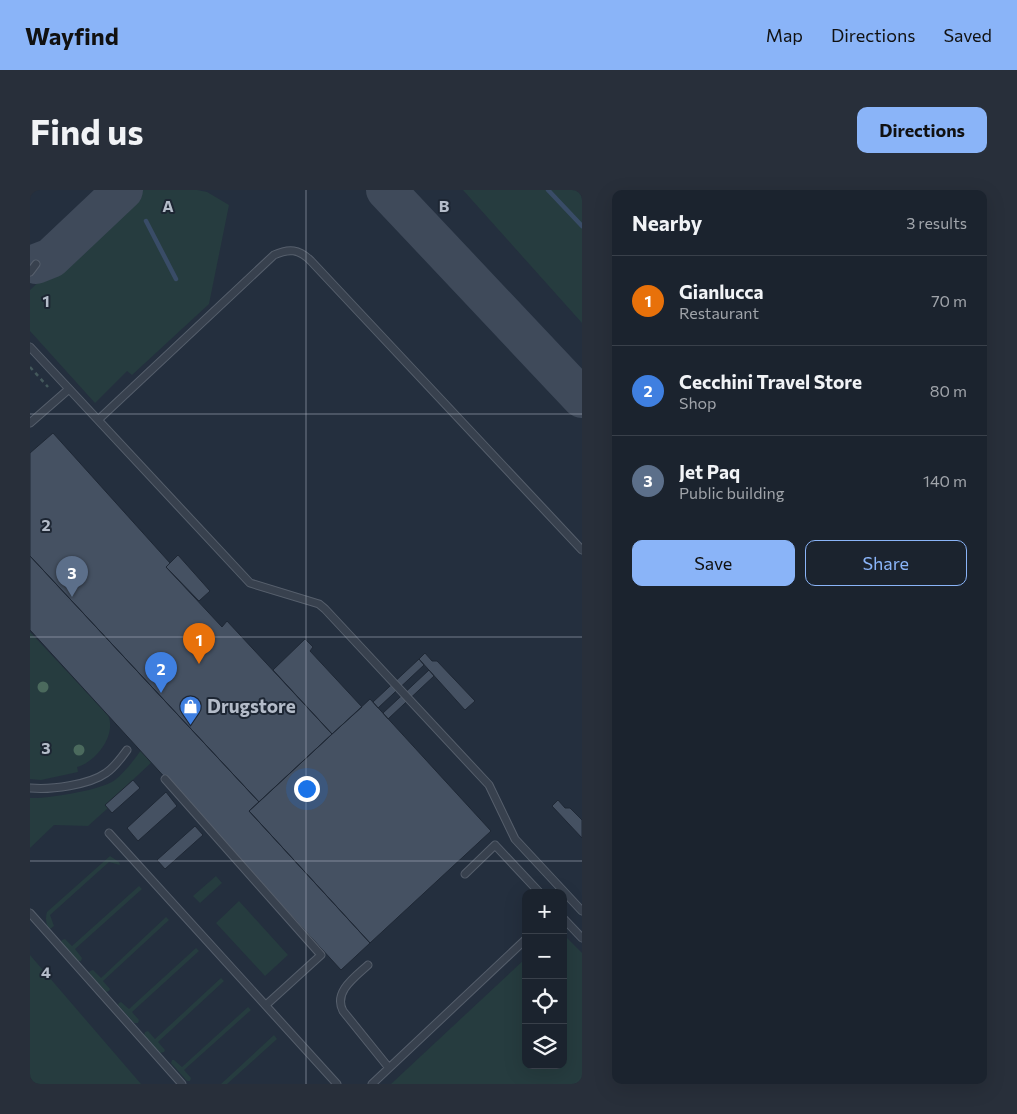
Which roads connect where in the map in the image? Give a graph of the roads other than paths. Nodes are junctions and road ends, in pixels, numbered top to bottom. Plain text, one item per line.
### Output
1 (36, 264) dead end
2 (30, 272) edge
3 (30, 347) edge
4 (69, 389) junction
5 (98, 420) junction
6 (30, 423) edge
7 (582, 550) edge
8 (127, 750) dead end
9 (165, 779) dead end
10 (30, 788) edge
11 (109, 833) dead end
12 (465, 874) dead end
13 (536, 889) edge
14 (582, 911) edge
15 (30, 913) edge
16 (567, 922) edge
17 (582, 938) edge
18 (522, 943) edge
19 (368, 965) dead end
20 (266, 1005) junction
21 (389, 1068) junction
22 (182, 1084) edge
23 (338, 1084) edge
24 (372, 1084) edge

1 - 2 lane
3 - 4 lane
4 - 5 lane
4 - 6 lane
5 - 7 lane
5 - 14 lane
8 - 10 lane
9 - 20 lane
11 - 20 lane
12 - 13 lane
15 - 22 lane
16 - 17 lane
18 - 21 lane
19 - 21 lane
20 - 23 lane
21 - 24 lane

